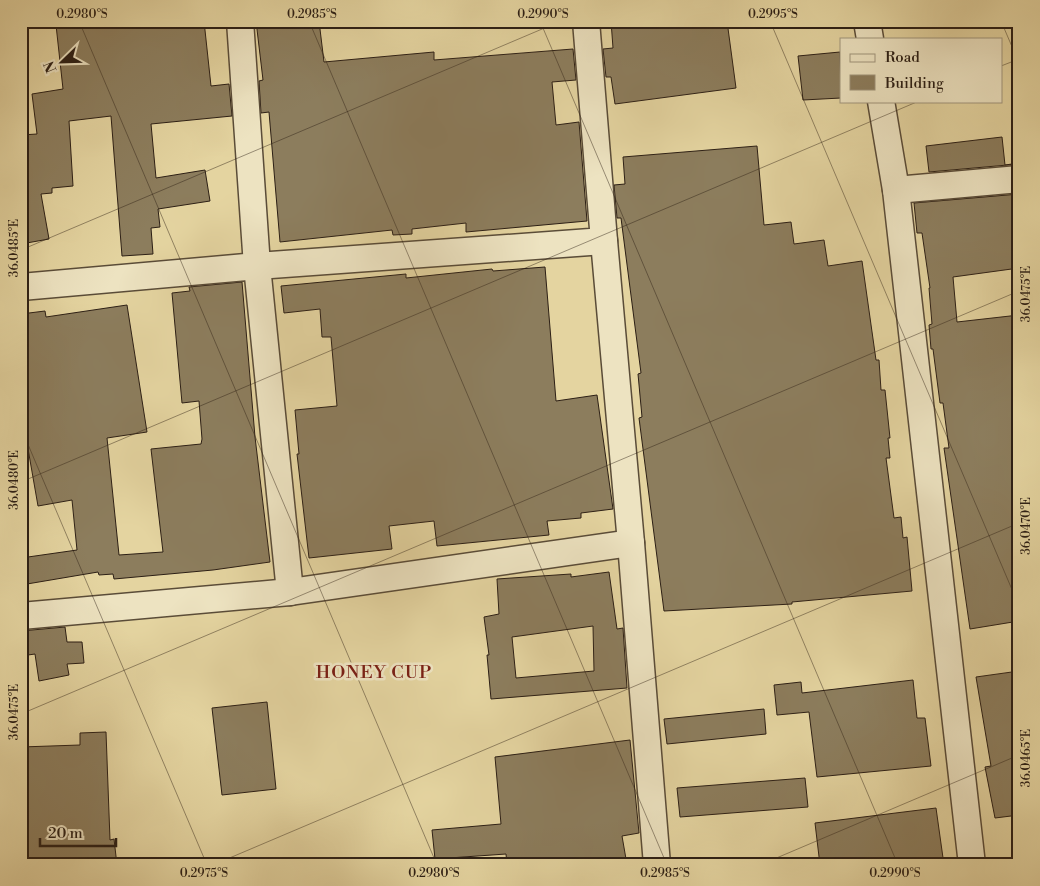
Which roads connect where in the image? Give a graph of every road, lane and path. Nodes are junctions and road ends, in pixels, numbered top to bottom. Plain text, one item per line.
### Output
1 (240, 21) edge
2 (586, 21) edge
3 (867, 21) edge
4 (870, 38) edge
5 (881, 102) edge
6 (1019, 179) edge
7 (896, 190) junction
8 (604, 240) junction
9 (257, 266) junction
10 (21, 287) edge
11 (631, 543) junction
12 (290, 592) junction
13 (21, 616) edge
14 (657, 865) edge
15 (972, 865) edge

1 - 9 street
2 - 8 street
3 - 4 street
5 - 7 street
6 - 7 street
7 - 15 street
8 - 9 street
8 - 11 street
9 - 10 street
9 - 12 street
11 - 12 street
11 - 14 street
12 - 13 street

